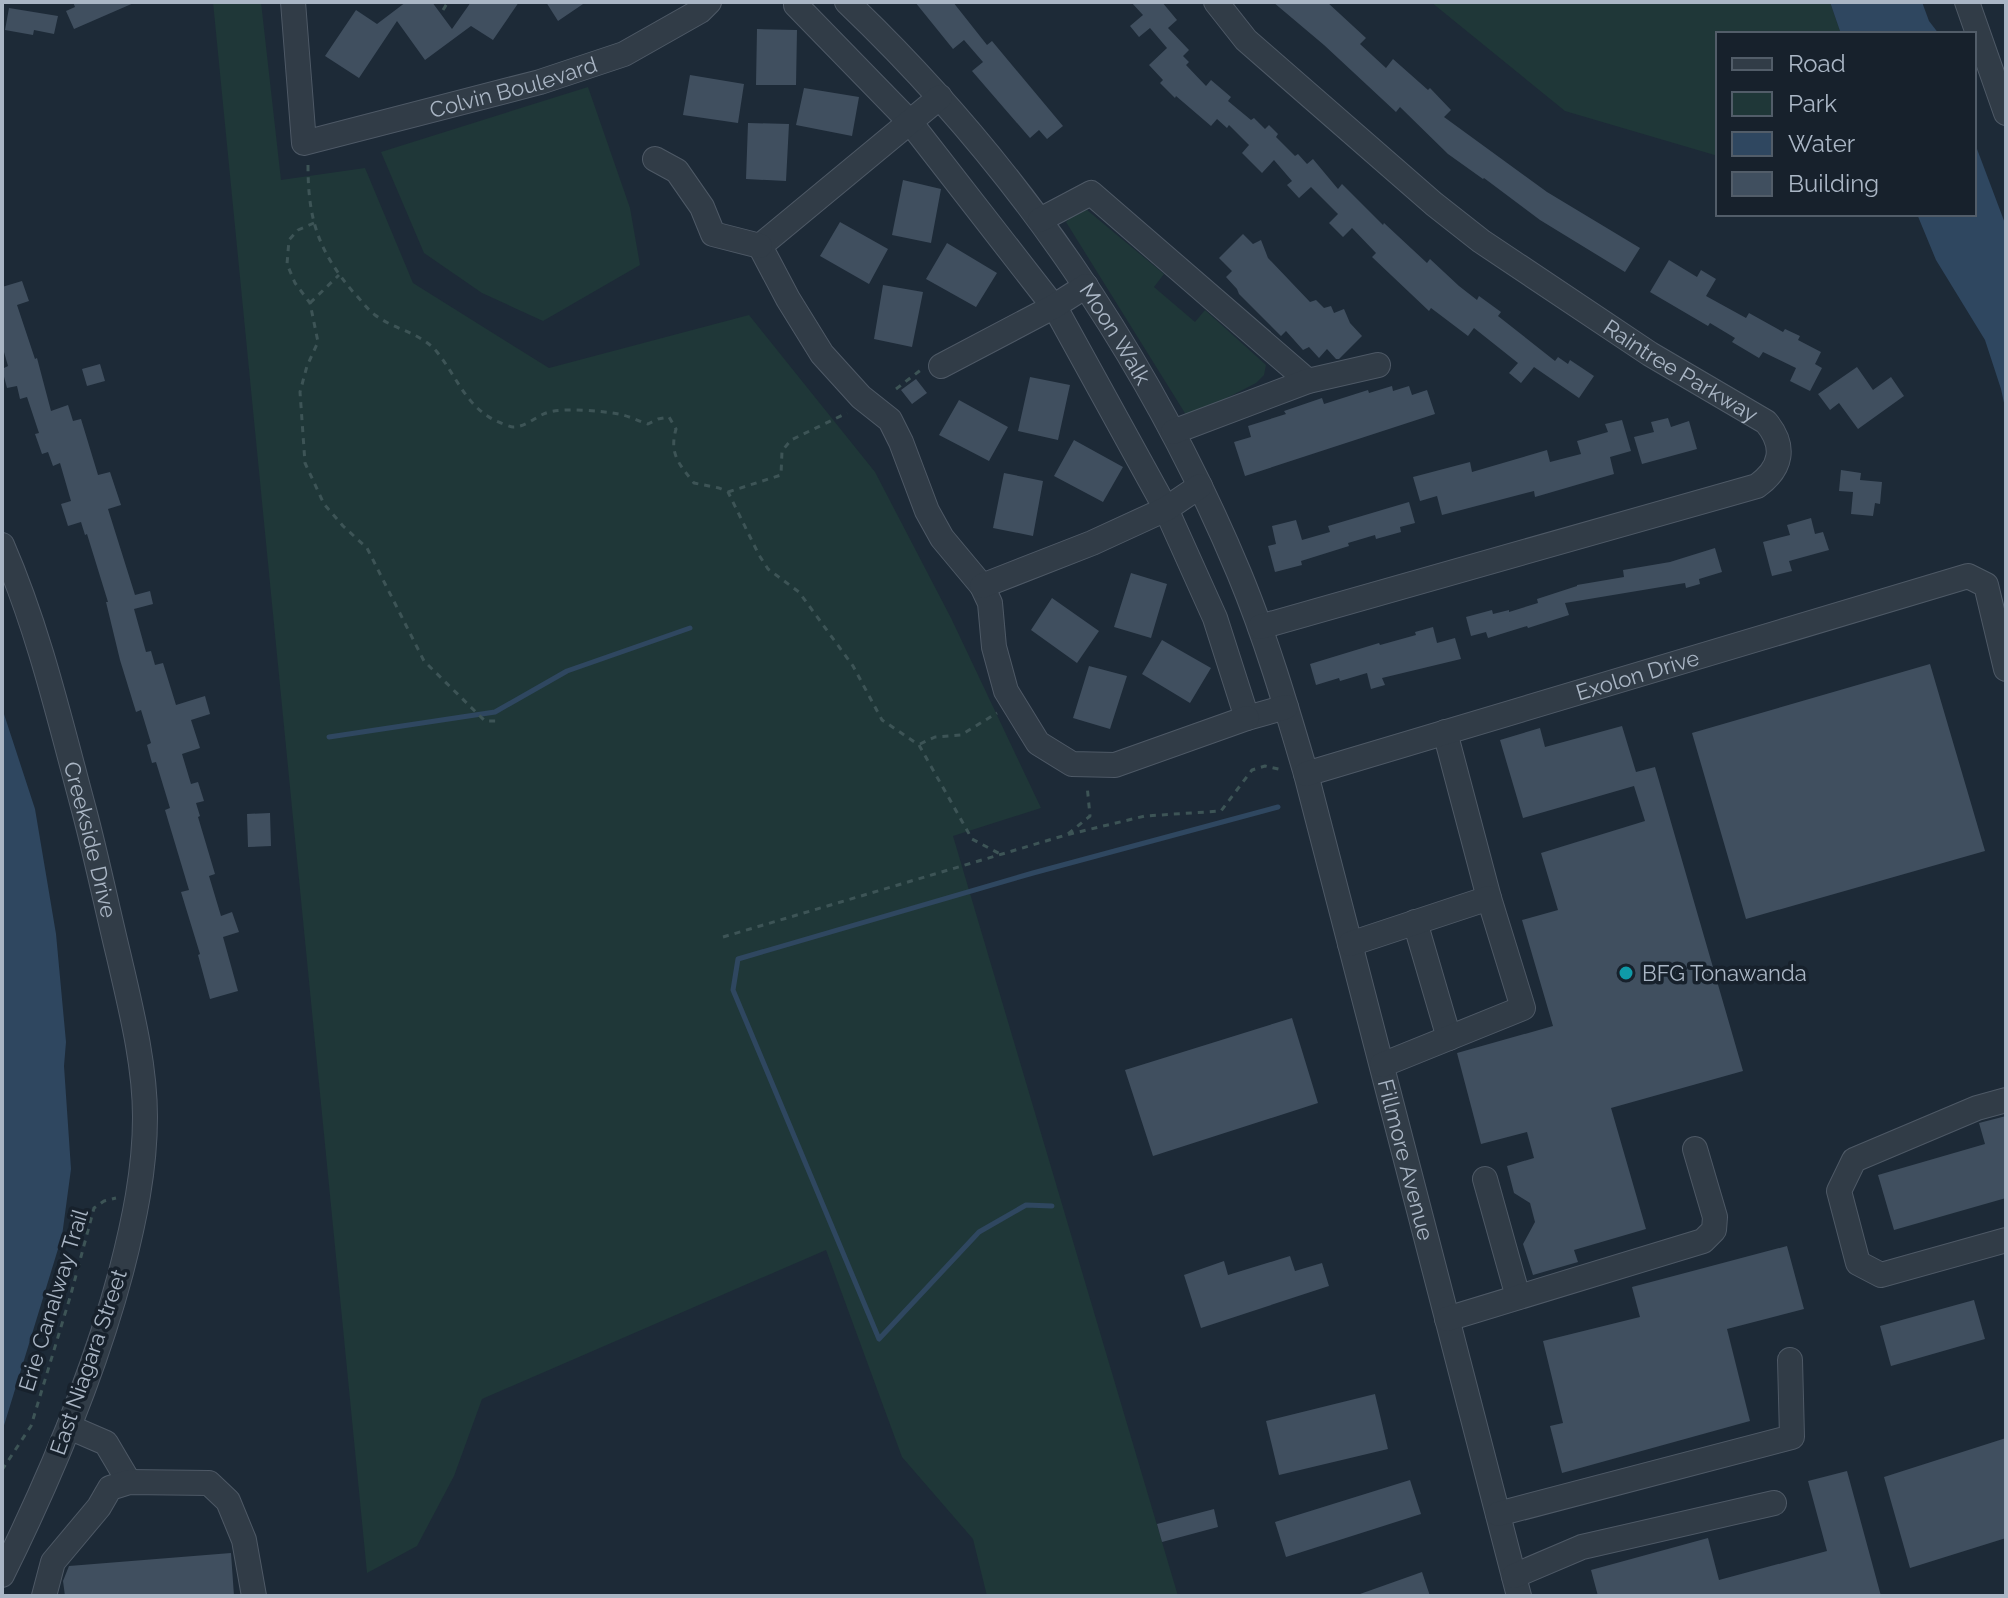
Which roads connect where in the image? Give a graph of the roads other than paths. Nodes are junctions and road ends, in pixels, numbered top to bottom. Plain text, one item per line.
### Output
1 (293, 2) edge
2 (847, 2) edge
3 (1216, 2) edge
4 (1967, 2) edge
5 (701, 5) edge
6 (796, 5) dead end
7 (940, 97) junction
8 (2006, 113) edge
9 (910, 122) junction
10 (655, 159) dead end
11 (1040, 220) junction
12 (760, 246) junction
13 (1086, 286) junction
14 (1053, 307) junction
15 (1378, 365) dead end
16 (941, 366) road end
17 (1308, 381) junction
18 (1173, 432) junction
19 (1200, 486) junction
20 (1166, 509) junction
21 (2, 545) edge
22 (982, 586) junction
23 (1260, 627) junction
24 (2006, 669) edge
25 (1289, 715) junction
26 (1247, 718) junction
27 (1445, 732) junction
28 (1306, 774) junction
29 (1489, 898) junction
30 (1415, 922) junction
31 (1350, 944) junction
32 (1449, 1038) junction
33 (1382, 1065) junction
34 (2006, 1100) edge
35 (144, 1141) joint
36 (1695, 1149) dead end
37 (1485, 1179) dead end
38 (2006, 1240) edge
39 (1518, 1297) junction
40 (1447, 1319) junction
41 (1790, 1360) dead end
42 (69, 1427) junction
43 (129, 1482) junction
44 (1774, 1503) dead end
45 (1498, 1514) junction
46 (2, 1575) edge
47 (1516, 1586) edge
48 (44, 1596) edge
49 (254, 1596) edge

1 - 5 street, Colvin Boulevard
2 - 7 street, Moon Walk
3 - 23 street, Raintree Parkway
4 - 8 street
6 - 9 street
7 - 9 street
7 - 11 street, Moon Walk
9 - 12 street
9 - 14 street
10 - 12 street
11 - 13 street, Moon Walk
11 - 17 street
12 - 22 street
13 - 14 street
13 - 18 street, Moon Walk
14 - 16 street
14 - 20 street
15 - 17 street
17 - 18 street
18 - 19 street, Moon Walk
19 - 20 street
19 - 23 street, Moon Walk
20 - 22 street
20 - 26 street
21 - 35 street, Creekside Drive
22 - 26 street
23 - 25 street, Moon Walk
24 - 27 street, Exolon Drive
25 - 26 street
25 - 28 street, Fillmore Avenue
27 - 28 street, Exolon Drive
27 - 29 street
28 - 31 street, Fillmore Avenue
29 - 30 street
29 - 32 street
30 - 31 street
30 - 32 street
31 - 33 street, Fillmore Avenue
32 - 33 street
33 - 40 street, Fillmore Avenue
34 - 38 street
35 - 42 street, East Niagara Street
36 - 39 street
37 - 39 street
39 - 40 street
40 - 45 street, Fillmore Avenue
41 - 45 street
42 - 43 street
42 - 46 street, East Niagara Street
43 - 48 street
43 - 49 street
44 - 47 street
45 - 47 street, Fillmore Avenue

